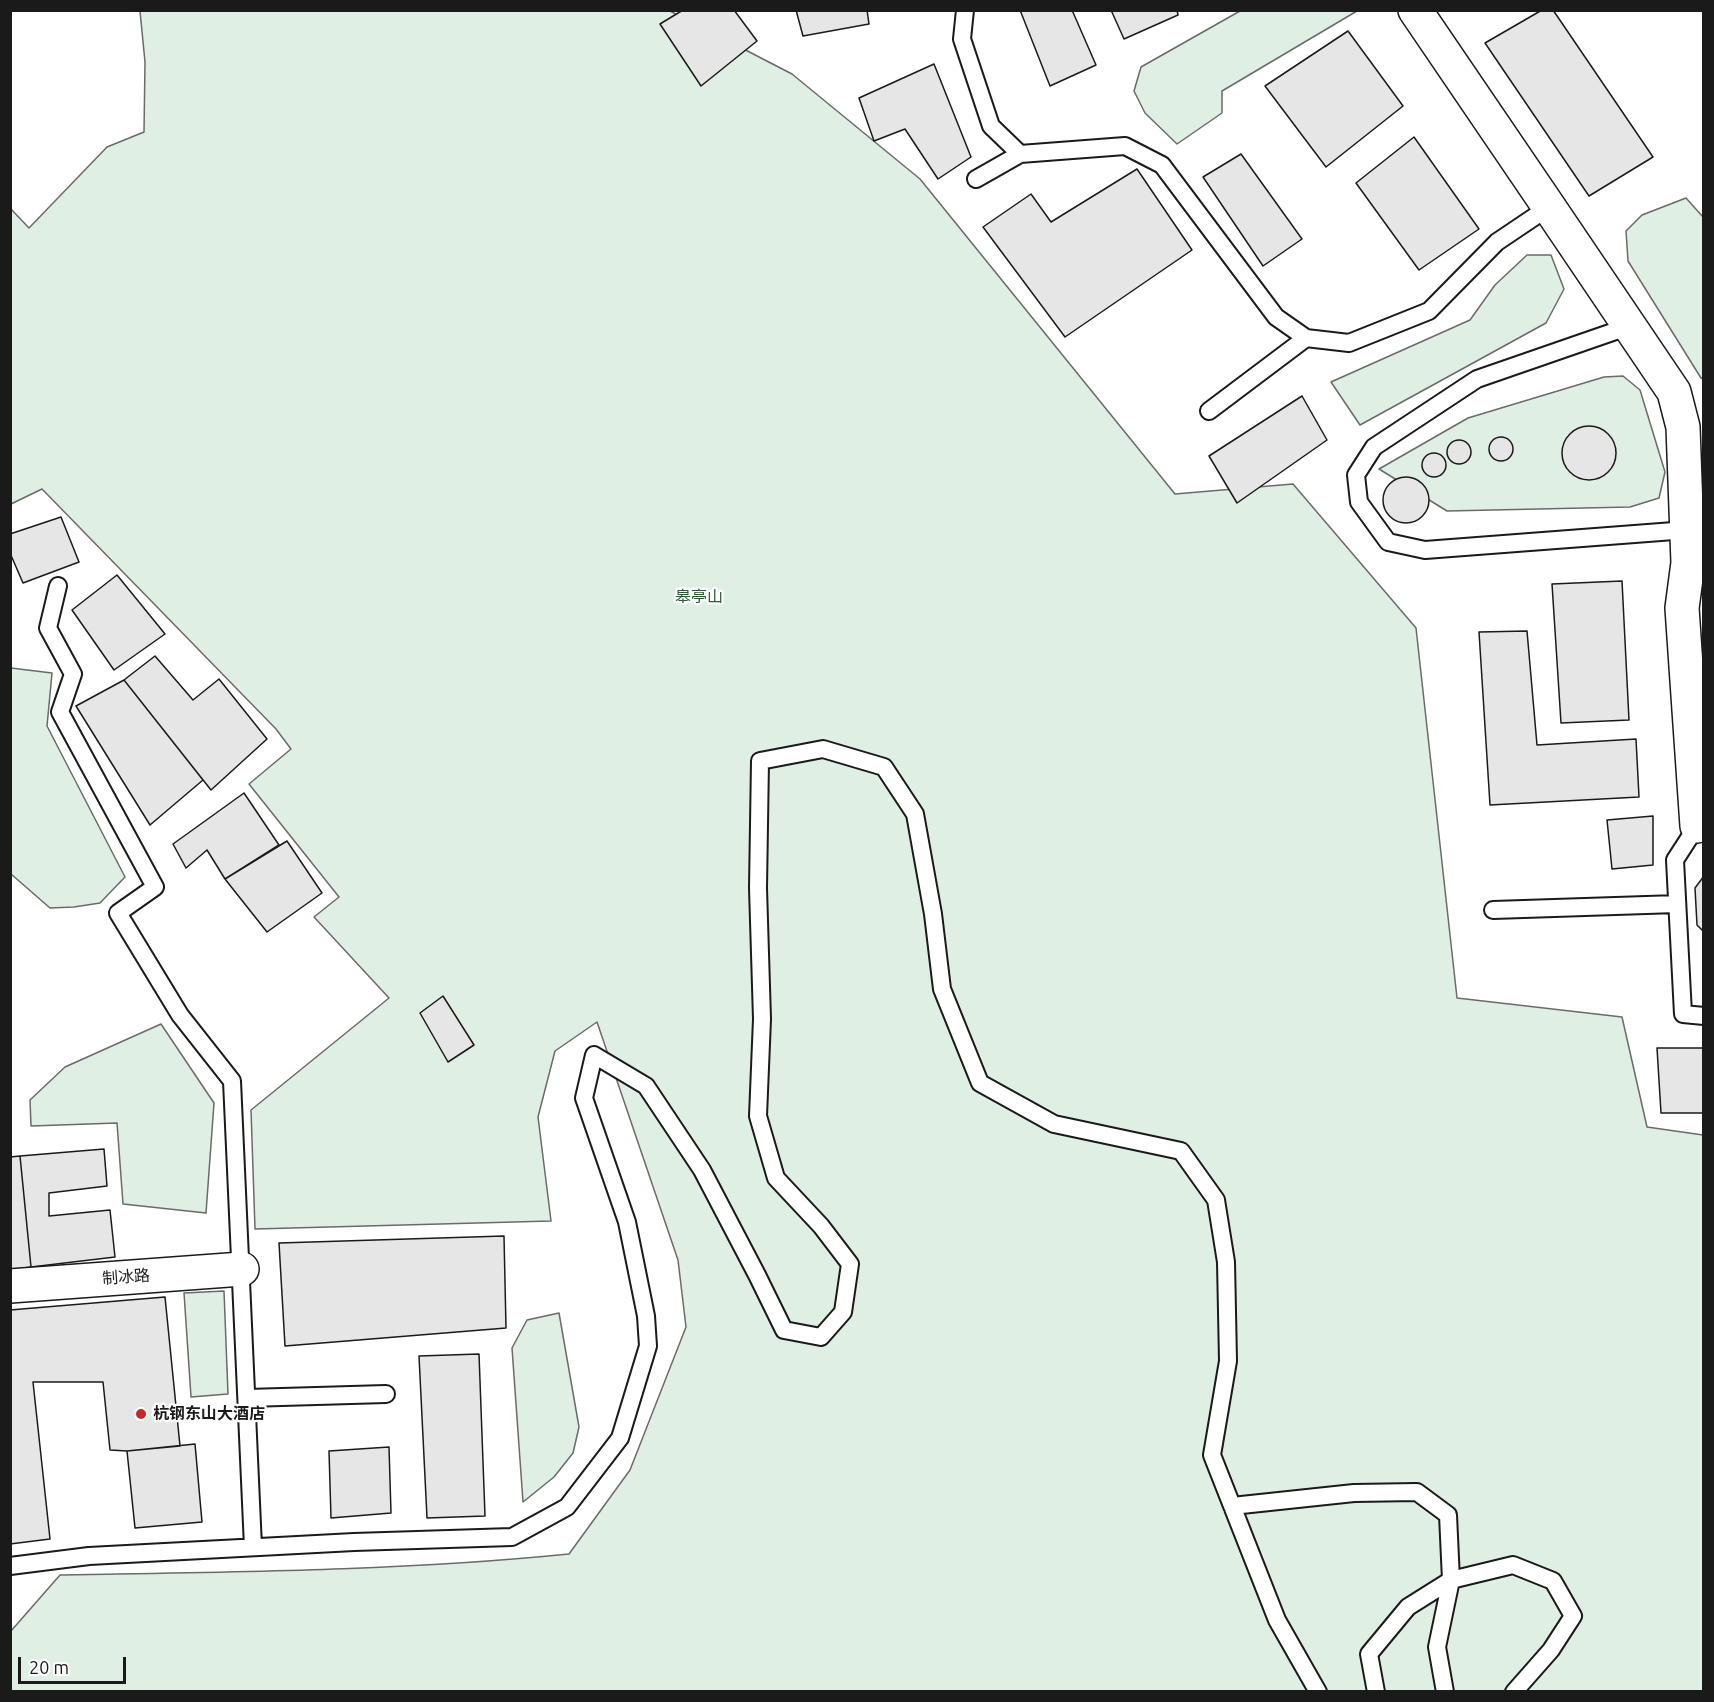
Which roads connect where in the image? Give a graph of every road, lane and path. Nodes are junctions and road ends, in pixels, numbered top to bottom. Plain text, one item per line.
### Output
1 (965, 10) edge
2 (1414, 10) edge
3 (1020, 154) junction
4 (976, 179) dead end
5 (1549, 207) junction
6 (1630, 326) junction
7 (1306, 338) junction
8 (1209, 411) dead end
9 (1687, 530) junction
10 (1696, 566) edge
11 (58, 586) dead end
12 (1700, 826) edge
13 (1677, 904) junction
14 (1493, 910) dead end
15 (1704, 1016) edge
16 (242, 1269) junction
17 (10, 1286) edge
18 (386, 1394) dead end
19 (247, 1398) junction
20 (1232, 1506) junction
21 (253, 1547) junction
22 (10, 1566) edge
23 (1451, 1580) junction
24 (1318, 1692) edge
25 (1376, 1692) edge
26 (1445, 1692) edge
27 (1514, 1692) edge

1 - 3 lane
2 - 5 street
3 - 4 lane
3 - 7 lane
5 - 6 street
5 - 7 lane
6 - 9 street
6 - 9 lane
7 - 8 lane
9 - 10 street
10 - 12 street
11 - 16 lane
12 - 13 lane
13 - 14 lane
13 - 15 lane
16 - 17 street, 制冰路
16 - 19 lane
18 - 19 lane
19 - 21 lane
20 - 21 lane
20 - 23 lane
20 - 24 lane
21 - 22 lane
23 - 25 lane
23 - 26 lane
23 - 27 lane

